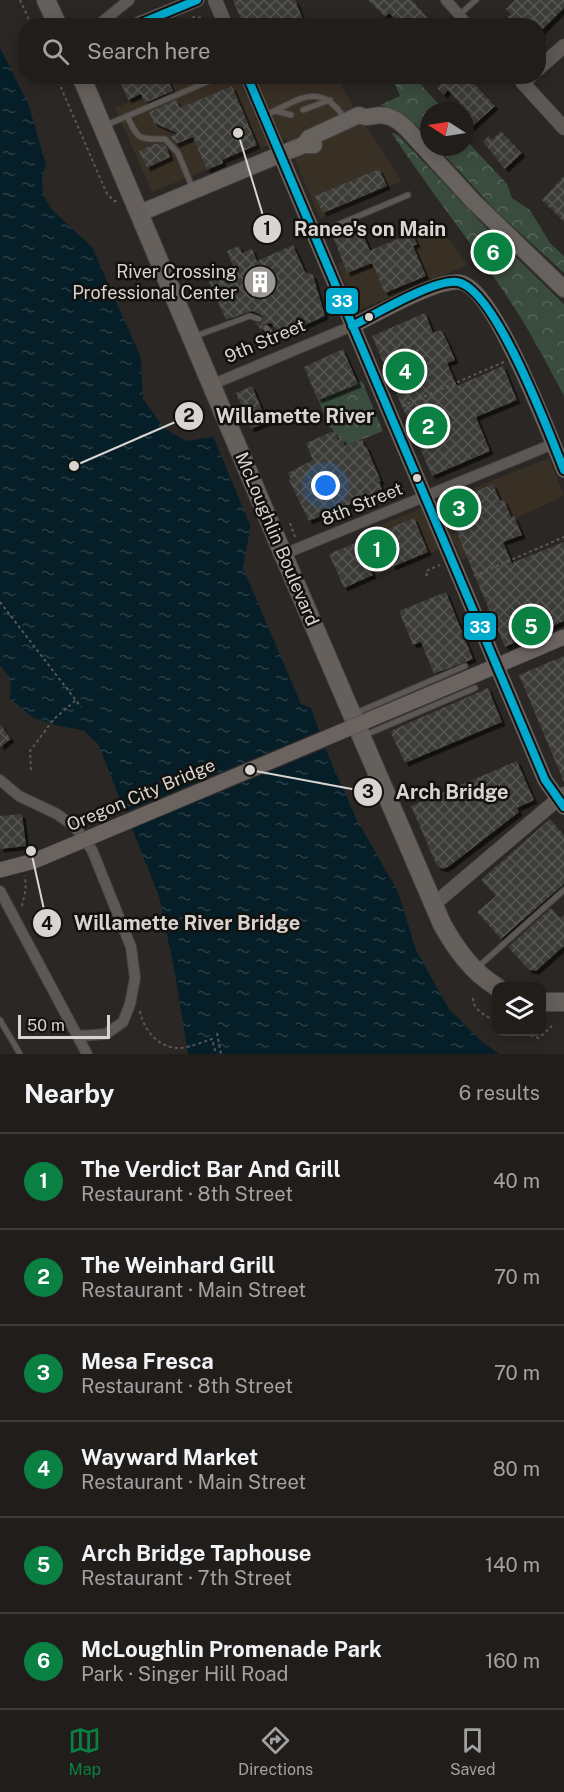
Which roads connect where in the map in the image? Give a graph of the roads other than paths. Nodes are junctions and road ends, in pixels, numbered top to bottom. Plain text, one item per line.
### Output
1 (46, 0) edge
2 (129, 0) edge
3 (197, 0) edge
4 (215, 0) edge
5 (446, 0) edge
6 (476, 0) edge
7 (459, 15) junction
8 (54, 18) edge
9 (107, 18) edge
10 (152, 18) edge
11 (223, 18) edge
12 (462, 18) edge
13 (564, 46) edge
14 (546, 62) edge
15 (84, 84) edge
16 (202, 84) edge
17 (253, 84) edge
18 (527, 84) edge
19 (330, 100) junction
20 (303, 110) dead end
21 (270, 113) junction
22 (291, 115) dead end
23 (127, 116) junction
24 (370, 117) junction
25 (346, 121) junction
26 (102, 126) junction
27 (564, 128) edge
28 (304, 145) junction
29 (280, 154) junction
30 (194, 190) junction
31 (408, 195) dead end
32 (140, 213) junction
33 (314, 234) junction
34 (564, 289) edge
35 (259, 319) dead end
36 (352, 326) junction
37 (266, 328) dead end
38 (192, 338) junction
39 (274, 338) dead end
40 (213, 388) junction
41 (553, 444) junction
42 (564, 470) edge
43 (425, 496) junction
44 (283, 554) junction
45 (564, 637) edge
46 (465, 666) dead end
47 (497, 667) junction
48 (475, 688) dead end
49 (352, 715) junction
50 (361, 737) junction
51 (0, 780) edge
52 (562, 800) edge
53 (0, 870) edge
54 (564, 890) edge
55 (0, 891) edge
56 (433, 905) junction
57 (475, 970) junction
58 (492, 983) edge
59 (546, 1002) edge
60 (564, 1002) edge
61 (0, 1020) edge
62 (79, 1036) junction
63 (20, 1054) edge
64 (87, 1054) edge

1 - 8 highway
2 - 9 street
3 - 10 street
4 - 11 street
5 - 7 street
6 - 7 lane
7 - 12 street
13 - 14 street
15 - 26 highway, McLoughlin Boulevard
16 - 23 lane
17 - 21 street
18 - 27 street
19 - 20 lane
19 - 21 lane
19 - 25 lane
21 - 22 lane
21 - 29 street
23 - 26 lane
23 - 30 lane
24 - 25 main road
24 - 28 main road
24 - 34 main road
25 - 28 main road
26 - 32 highway, McLoughlin Boulevard
28 - 29 main road
29 - 30 main road
29 - 33 main road
30 - 32 main road
31 - 33 lane
32 - 38 highway, McLoughlin Boulevard
33 - 36 main road
35 - 38 lane
36 - 40 street, 9th Street
36 - 41 main road, 9th Street
36 - 43 main road
37 - 39 lane
38 - 40 highway, McLoughlin Boulevard
40 - 44 highway, McLoughlin Boulevard, bridge
41 - 42 main road
41 - 43 street, 8th Street
43 - 44 street, 8th Street
43 - 47 main road
44 - 49 highway, McLoughlin Boulevard
45 - 47 main road, Oregon City Bridge
46 - 49 lane
47 - 52 main road
47 - 53 main road, Oregon City Bridge, bridge
48 - 50 lane
49 - 50 highway, McLoughlin Boulevard
50 - 56 highway, McLoughlin Boulevard
51 - 62 street
52 - 56 street
54 - 57 lane
55 - 62 street
56 - 57 highway, McLoughlin Boulevard
57 - 58 highway, McLoughlin Boulevard
59 - 60 highway
61 - 63 lane
62 - 64 street

